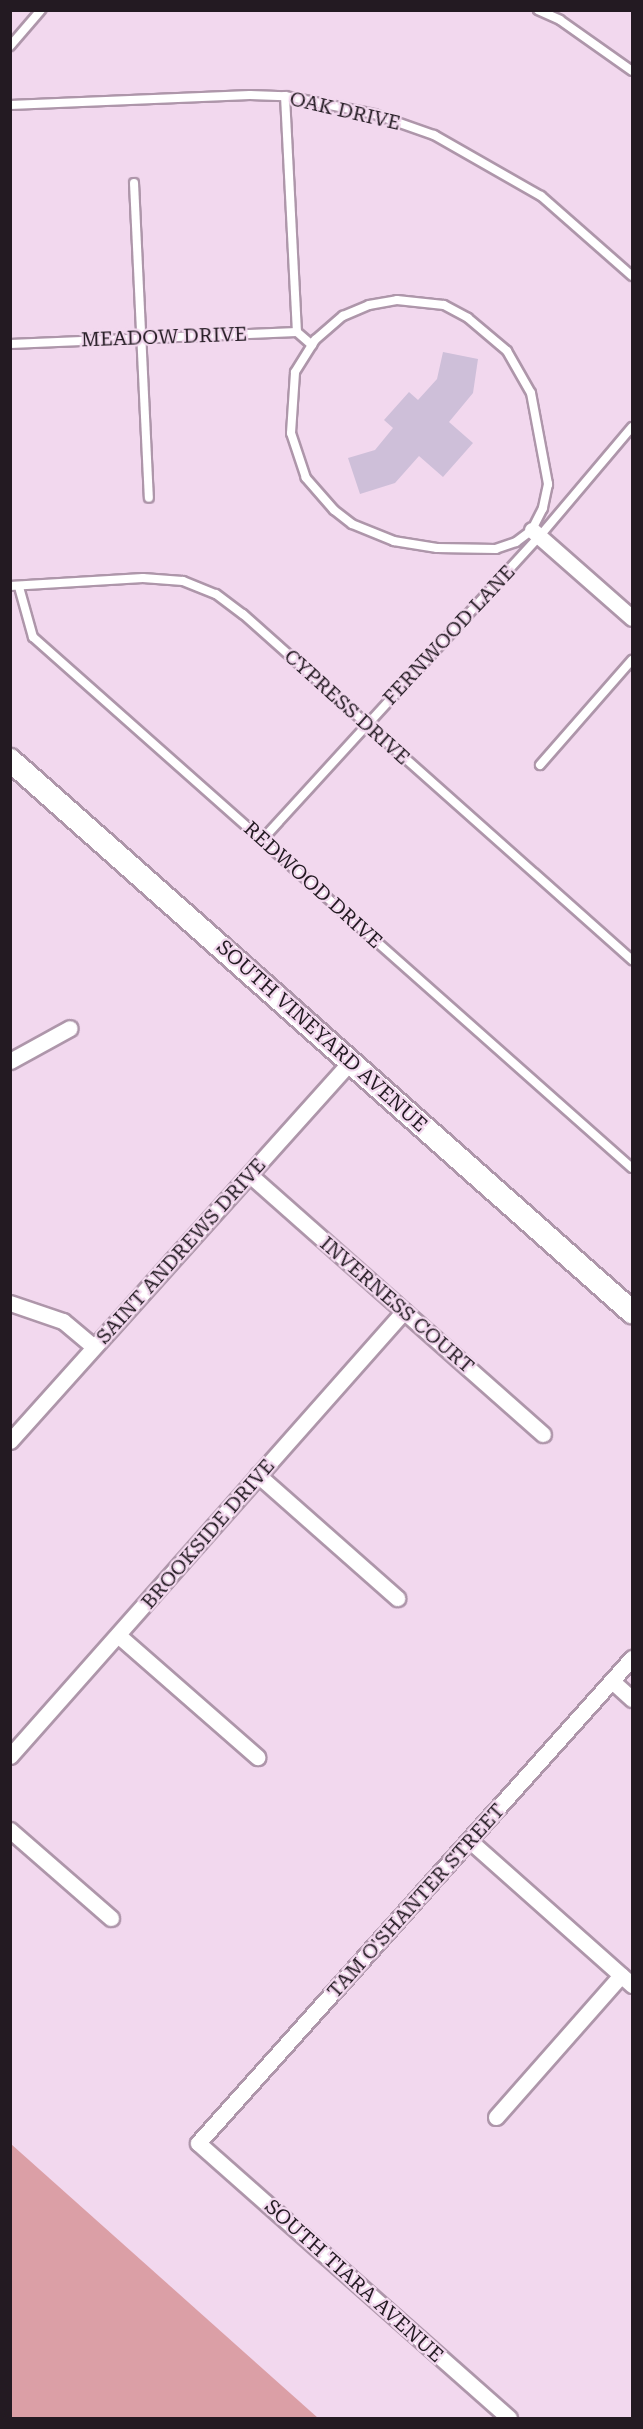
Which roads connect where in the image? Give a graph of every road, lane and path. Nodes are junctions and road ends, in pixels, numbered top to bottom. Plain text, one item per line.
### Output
1 (41, 10) edge
2 (538, 10) edge
3 (10, 46) edge
4 (633, 71) edge
5 (285, 96) junction
6 (10, 105) edge
7 (134, 183) dead end
8 (633, 276) edge
9 (297, 332) junction
10 (141, 336) junction
11 (10, 344) edge
12 (312, 345) junction
13 (633, 427) edge
14 (149, 498) dead end
15 (536, 534) junction
16 (15, 586) edge
17 (633, 618) edge
18 (633, 660) edge
19 (367, 725) junction
20 (10, 760) edge
21 (540, 765) dead end
22 (262, 840) junction
23 (633, 960) edge
24 (70, 1028) dead end
25 (10, 1061) edge
26 (351, 1061) junction
27 (633, 1168) edge
28 (250, 1175) junction
29 (10, 1303) edge
30 (404, 1311) junction
31 (633, 1312) edge
32 (94, 1347) junction
33 (543, 1434) dead end
34 (10, 1441) edge
35 (258, 1475) junction
36 (397, 1598) dead end
37 (119, 1636) junction
38 (633, 1658) edge
39 (612, 1681) junction
40 (633, 1699) edge
41 (10, 1756) edge
42 (257, 1757) dead end
43 (10, 1830) edge
44 (470, 1841) junction
45 (111, 1918) dead end
46 (627, 1980) edge
47 (496, 2117) dead end
48 (198, 2143) joint
49 (509, 2418) edge

1 - 3 lane
2 - 4 lane
5 - 6 lane, OAK DRIVE
5 - 8 lane, OAK DRIVE
5 - 9 lane
7 - 10 lane
9 - 10 lane, MEADOW DRIVE
9 - 12 lane
10 - 11 lane, MEADOW DRIVE
10 - 14 lane
12 - 15 lane
12 - 15 lane
13 - 15 lane, FERNWOOD LANE
15 - 17 street
15 - 19 lane, FERNWOOD LANE
16 - 19 lane, CYPRESS DRIVE
16 - 22 lane, REDWOOD DRIVE
18 - 21 lane
19 - 22 lane, FERNWOOD LANE
19 - 23 lane, CYPRESS DRIVE
20 - 26 main road, SOUTH VINEYARD AVENUE
22 - 27 lane, REDWOOD DRIVE
24 - 25 street
26 - 28 street, SAINT ANDREWS DRIVE
26 - 31 main road, SOUTH VINEYARD AVENUE
28 - 30 street, INVERNESS COURT
28 - 32 street, SAINT ANDREWS DRIVE
29 - 32 street
30 - 33 street, INVERNESS COURT
30 - 35 street, BROOKSIDE DRIVE
32 - 34 street, SAINT ANDREWS DRIVE
35 - 36 street
35 - 37 street, BROOKSIDE DRIVE
37 - 41 street, BROOKSIDE DRIVE
37 - 42 street
38 - 39 street, TAM O'SHANTER STREET
39 - 40 street
39 - 44 street, TAM O'SHANTER STREET
43 - 45 street
44 - 46 street
44 - 48 street, TAM O'SHANTER STREET
46 - 47 street
48 - 49 street, SOUTH TIARA AVENUE

